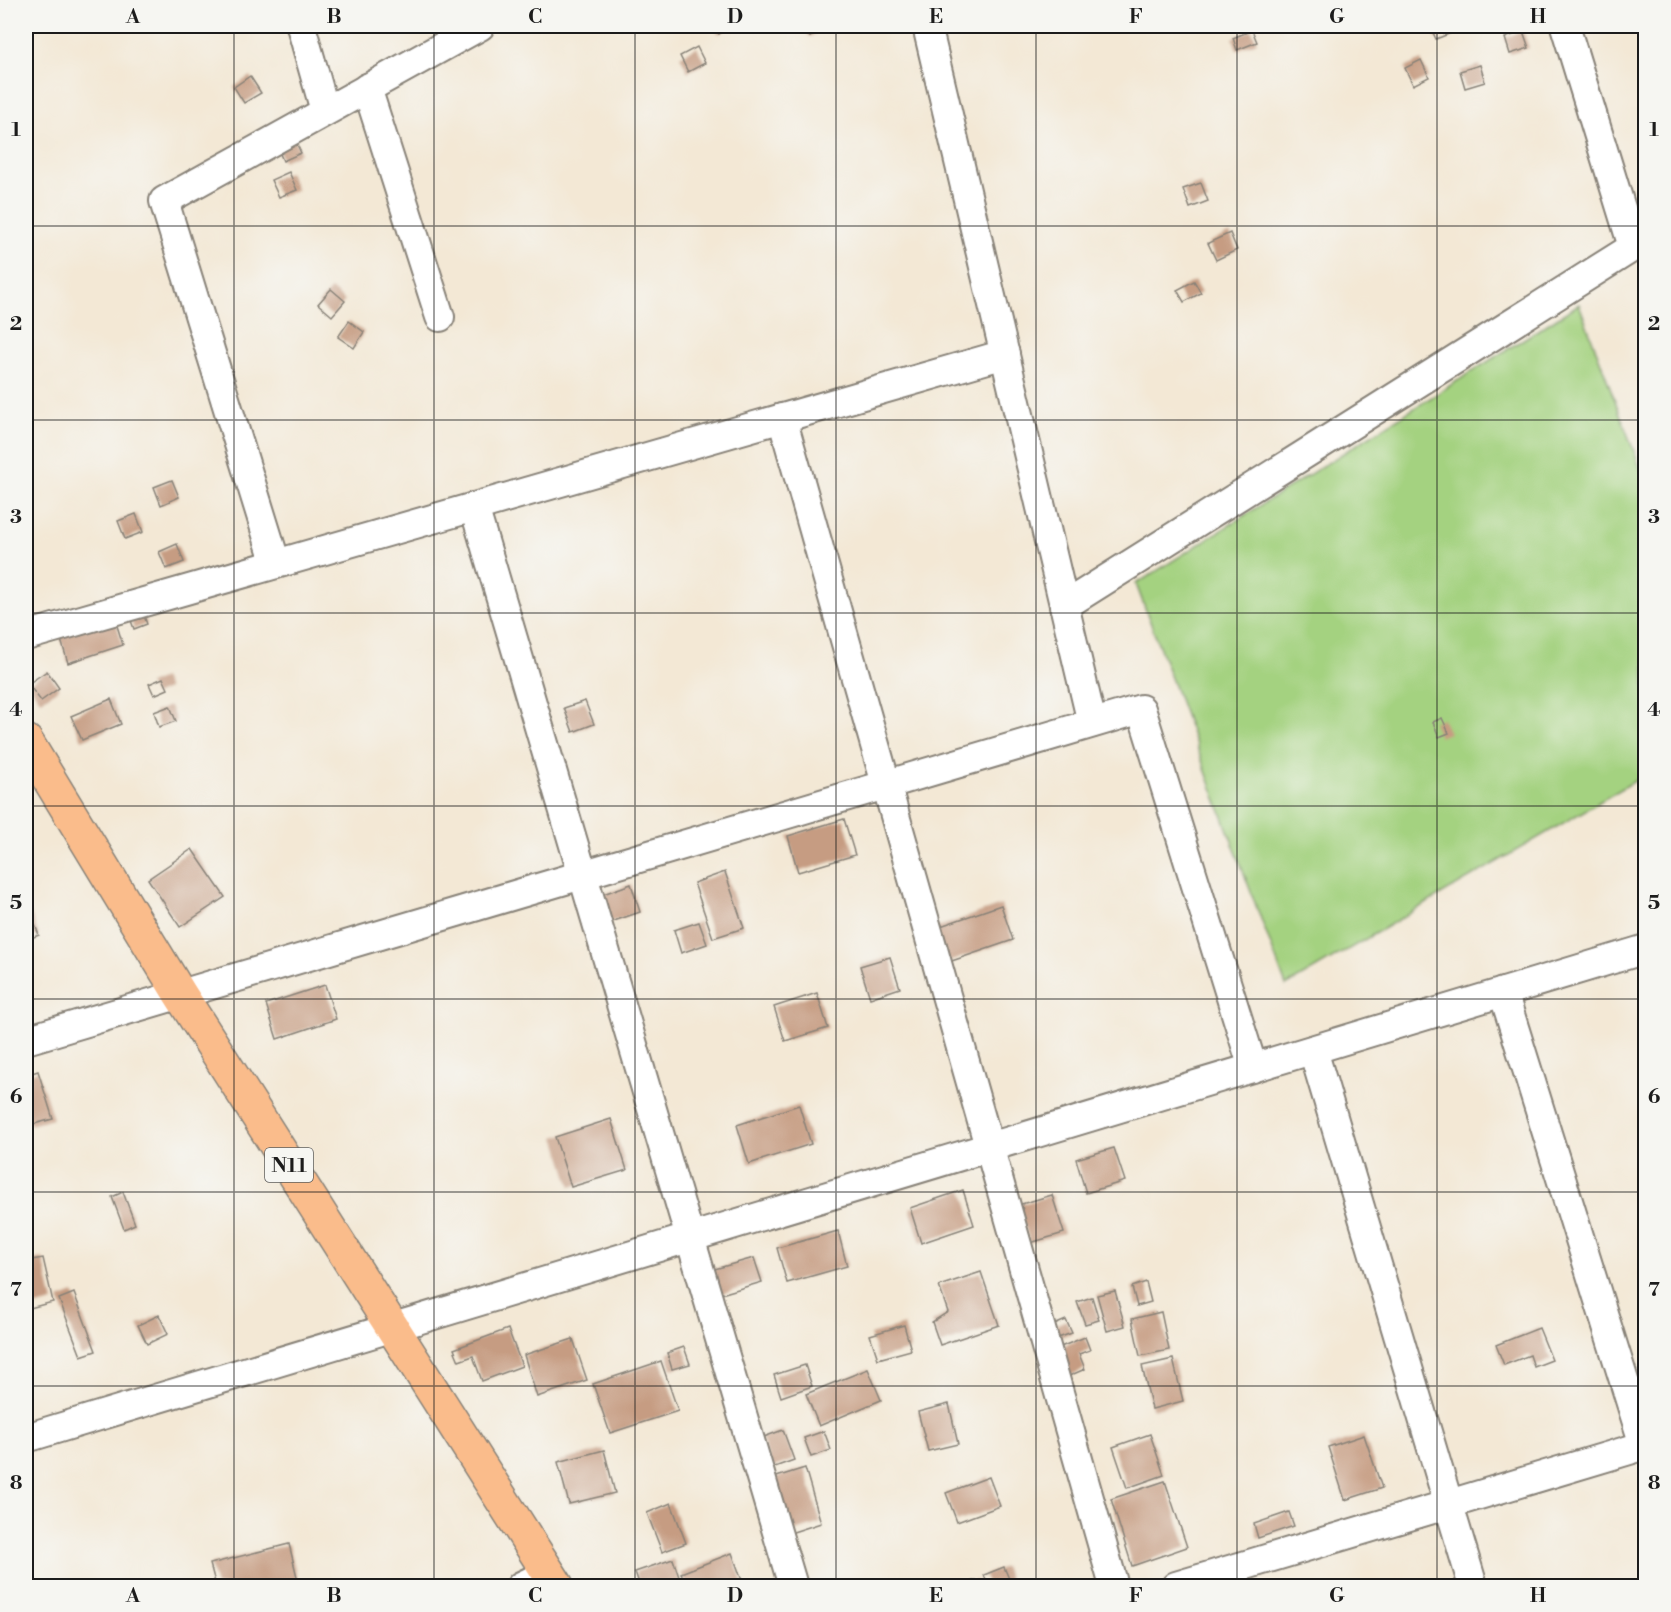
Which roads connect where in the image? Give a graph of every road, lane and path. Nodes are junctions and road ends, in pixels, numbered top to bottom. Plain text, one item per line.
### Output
1 (302, 26) edge
2 (480, 26) edge
3 (927, 26) edge
4 (1565, 26) edge
5 (367, 88) junction
6 (325, 111) junction
7 (1639, 243) edge
8 (440, 317) dead end
9 (1005, 354) junction
10 (782, 418) junction
11 (474, 507) junction
12 (276, 564) junction
13 (1064, 606) junction
14 (26, 636) edge
15 (1092, 723) junction
16 (26, 741) edge
17 (886, 784) junction
18 (582, 875) junction
19 (1646, 949) edge
20 (1503, 992) junction
21 (180, 994) junction
22 (26, 1040) edge
23 (1312, 1050) junction
24 (1252, 1068) junction
25 (989, 1148) junction
26 (690, 1238) junction
27 (393, 1327) junction
28 (26, 1438) edge
29 (1645, 1445) edge
30 (1448, 1504) junction
31 (542, 1582) edge
32 (793, 1587) edge
33 (1114, 1587) edge
34 (1176, 1587) edge
35 (1473, 1587) edge

1 - 6 street
2 - 5 street
3 - 9 street
4 - 7 street
5 - 6 street
5 - 8 street
6 - 12 street
7 - 13 street
9 - 10 street
9 - 13 street
10 - 11 street
10 - 17 street
11 - 12 street
11 - 18 street
12 - 14 street
13 - 15 street
15 - 17 street
15 - 24 street
16 - 21 main road, N11
17 - 18 street
17 - 25 street
18 - 21 street
18 - 26 street
19 - 20 street
20 - 23 street
20 - 29 street
21 - 22 street
21 - 27 main road, N11
23 - 24 street
23 - 30 street
24 - 25 street
25 - 26 street
25 - 33 street
26 - 27 street
26 - 32 street
27 - 28 street
27 - 31 main road, N11
29 - 30 street
30 - 34 street
30 - 35 street

